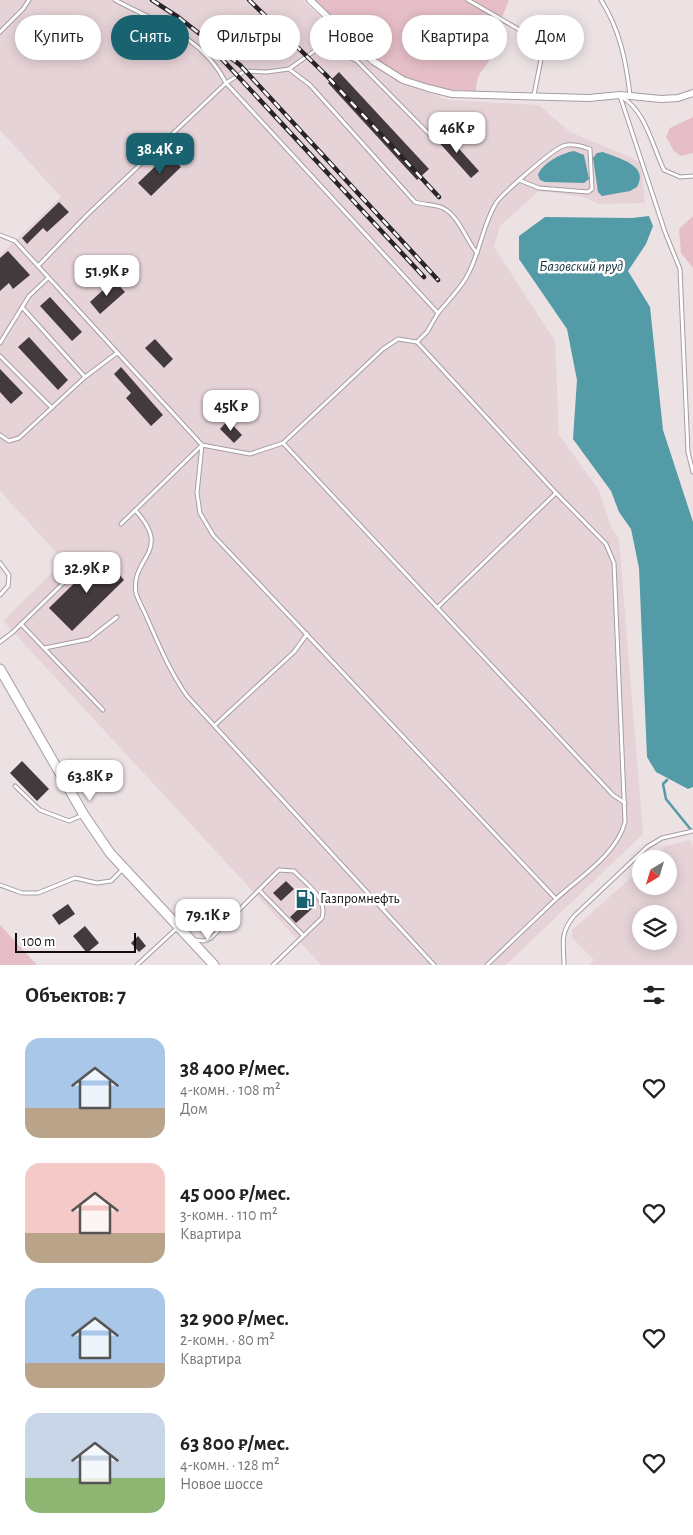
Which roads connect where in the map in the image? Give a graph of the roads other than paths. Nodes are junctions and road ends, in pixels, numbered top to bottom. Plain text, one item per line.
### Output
1 (29, 0) edge
2 (115, 0) edge
3 (310, 0) edge
4 (468, 0) edge
5 (602, 0) edge
6 (1, 30) edge
7 (289, 69) junction
8 (226, 84) junction
9 (693, 92) edge
10 (620, 95) junction
11 (534, 96) junction
12 (630, 96) junction
13 (430, 135) dead end
14 (693, 176) edge
15 (520, 180) junction
16 (0, 235) edge
17 (478, 254) junction
18 (38, 266) junction
19 (48, 278) junction
20 (22, 307) junction
21 (438, 313) junction
22 (2, 335) edge
23 (417, 342) junction
24 (0, 343) edge
25 (118, 353) junction
26 (0, 356) edge
27 (85, 378) junction
28 (52, 408) junction
29 (0, 434) edge
30 (283, 443) junction
31 (202, 446) junction
32 (693, 472) edge
33 (556, 494) junction
34 (135, 510) junction
35 (121, 524) dead end
36 (91, 556) dead end
37 (0, 563) edge
38 (0, 595) edge
39 (438, 607) junction
40 (117, 617) dead end
41 (21, 624) junction
42 (307, 634) junction
43 (0, 642) edge
44 (45, 648) junction
45 (0, 669) edge
46 (103, 710) dead end
47 (215, 725) junction
48 (15, 786) dead end
49 (625, 803) junction
50 (84, 814) junction
51 (693, 831) edge
52 (124, 869) junction
53 (0, 885) edge
54 (259, 890) junction
55 (556, 899) junction
56 (181, 930) junction
57 (303, 935) junction
58 (137, 965) edge
59 (214, 965) edge
60 (273, 965) edge
61 (434, 965) edge
62 (487, 965) edge
63 (564, 965) edge

1 - 6 lane
2 - 8 lane
3 - 11 street
4 - 11 lane
5 - 12 lane
7 - 8 lane
7 - 13 lane
7 - 17 lane
8 - 18 lane
8 - 21 lane
9 - 12 street
10 - 11 street
10 - 12 street
10 - 14 lane
10 - 32 lane
15 - 15 lane
15 - 17 lane
16 - 18 lane
17 - 21 lane
18 - 19 lane
19 - 20 lane
19 - 25 lane
20 - 22 lane
20 - 27 lane
21 - 23 lane
22 - 24 lane
23 - 30 lane
23 - 33 lane
25 - 27 lane
25 - 31 lane
26 - 28 lane
27 - 28 lane
28 - 29 lane
30 - 31 lane
30 - 39 lane
31 - 34 lane
31 - 42 lane
33 - 39 lane
33 - 49 lane
34 - 35 lane
34 - 47 lane
36 - 41 lane
37 - 38 lane
39 - 49 lane
40 - 44 lane
41 - 43 lane
41 - 44 lane
42 - 47 lane
42 - 55 lane
44 - 46 lane
45 - 50 main road
47 - 61 lane
48 - 50 lane
49 - 55 lane
50 - 52 main road
51 - 63 lane
52 - 53 lane
52 - 56 main road
54 - 56 lane
54 - 57 lane
54 - 57 lane
55 - 62 lane
56 - 58 lane
56 - 59 main road
57 - 60 lane

